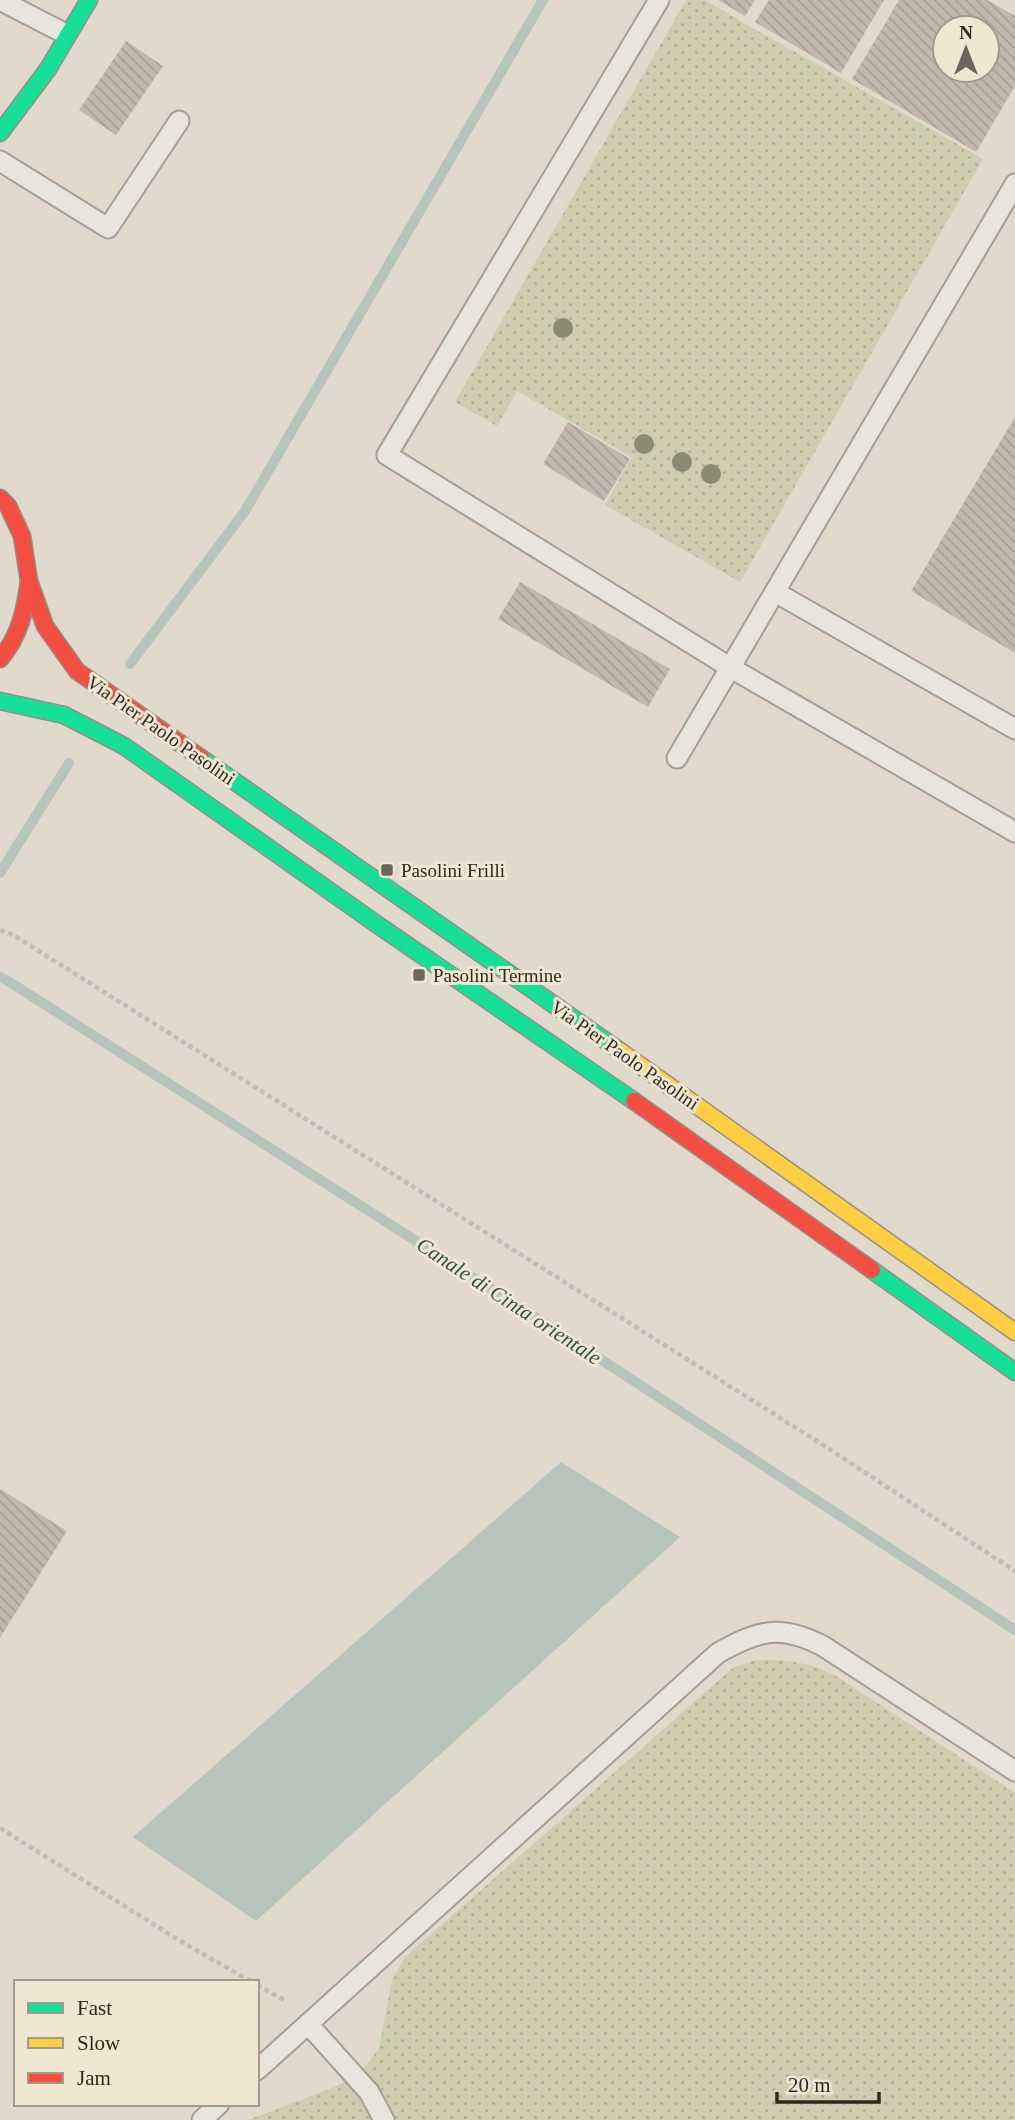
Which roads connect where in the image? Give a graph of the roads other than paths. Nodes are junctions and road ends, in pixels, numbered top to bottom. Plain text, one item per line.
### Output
1 (0, 0) edge
2 (64, 0) edge
3 (89, 0) edge
4 (659, 0) edge
5 (60, 31) junction
6 (48, 69) junction
7 (179, 121) dead end
8 (0, 132) edge
9 (0, 161) edge
10 (1015, 184) edge
11 (0, 498) edge
12 (29, 581) junction
13 (775, 592) junction
14 (0, 659) edge
15 (731, 667) junction
16 (0, 701) edge
17 (1015, 729) edge
18 (677, 758) dead end
19 (1015, 832) edge
20 (1015, 1332) edge
21 (1015, 1373) edge
22 (1015, 1771) edge
23 (308, 2024) junction
24 (259, 2068) edge
25 (217, 2106) edge
26 (202, 2120) edge
27 (384, 2120) edge

1 - 5 lane
2 - 5 lane
3 - 6 main road
4 - 15 lane
5 - 6 lane
6 - 8 main road
7 - 9 lane
10 - 13 lane
11 - 12 main road, Via Pier Paolo Pasolini
12 - 14 main road, Via Pier Paolo Pasolini
12 - 20 main road, Via Pier Paolo Pasolini
13 - 15 lane
13 - 17 lane
15 - 18 lane
15 - 19 lane
16 - 21 main road, Via Pier Paolo Pasolini
22 - 23 lane
23 - 24 lane
23 - 27 lane
25 - 26 lane

